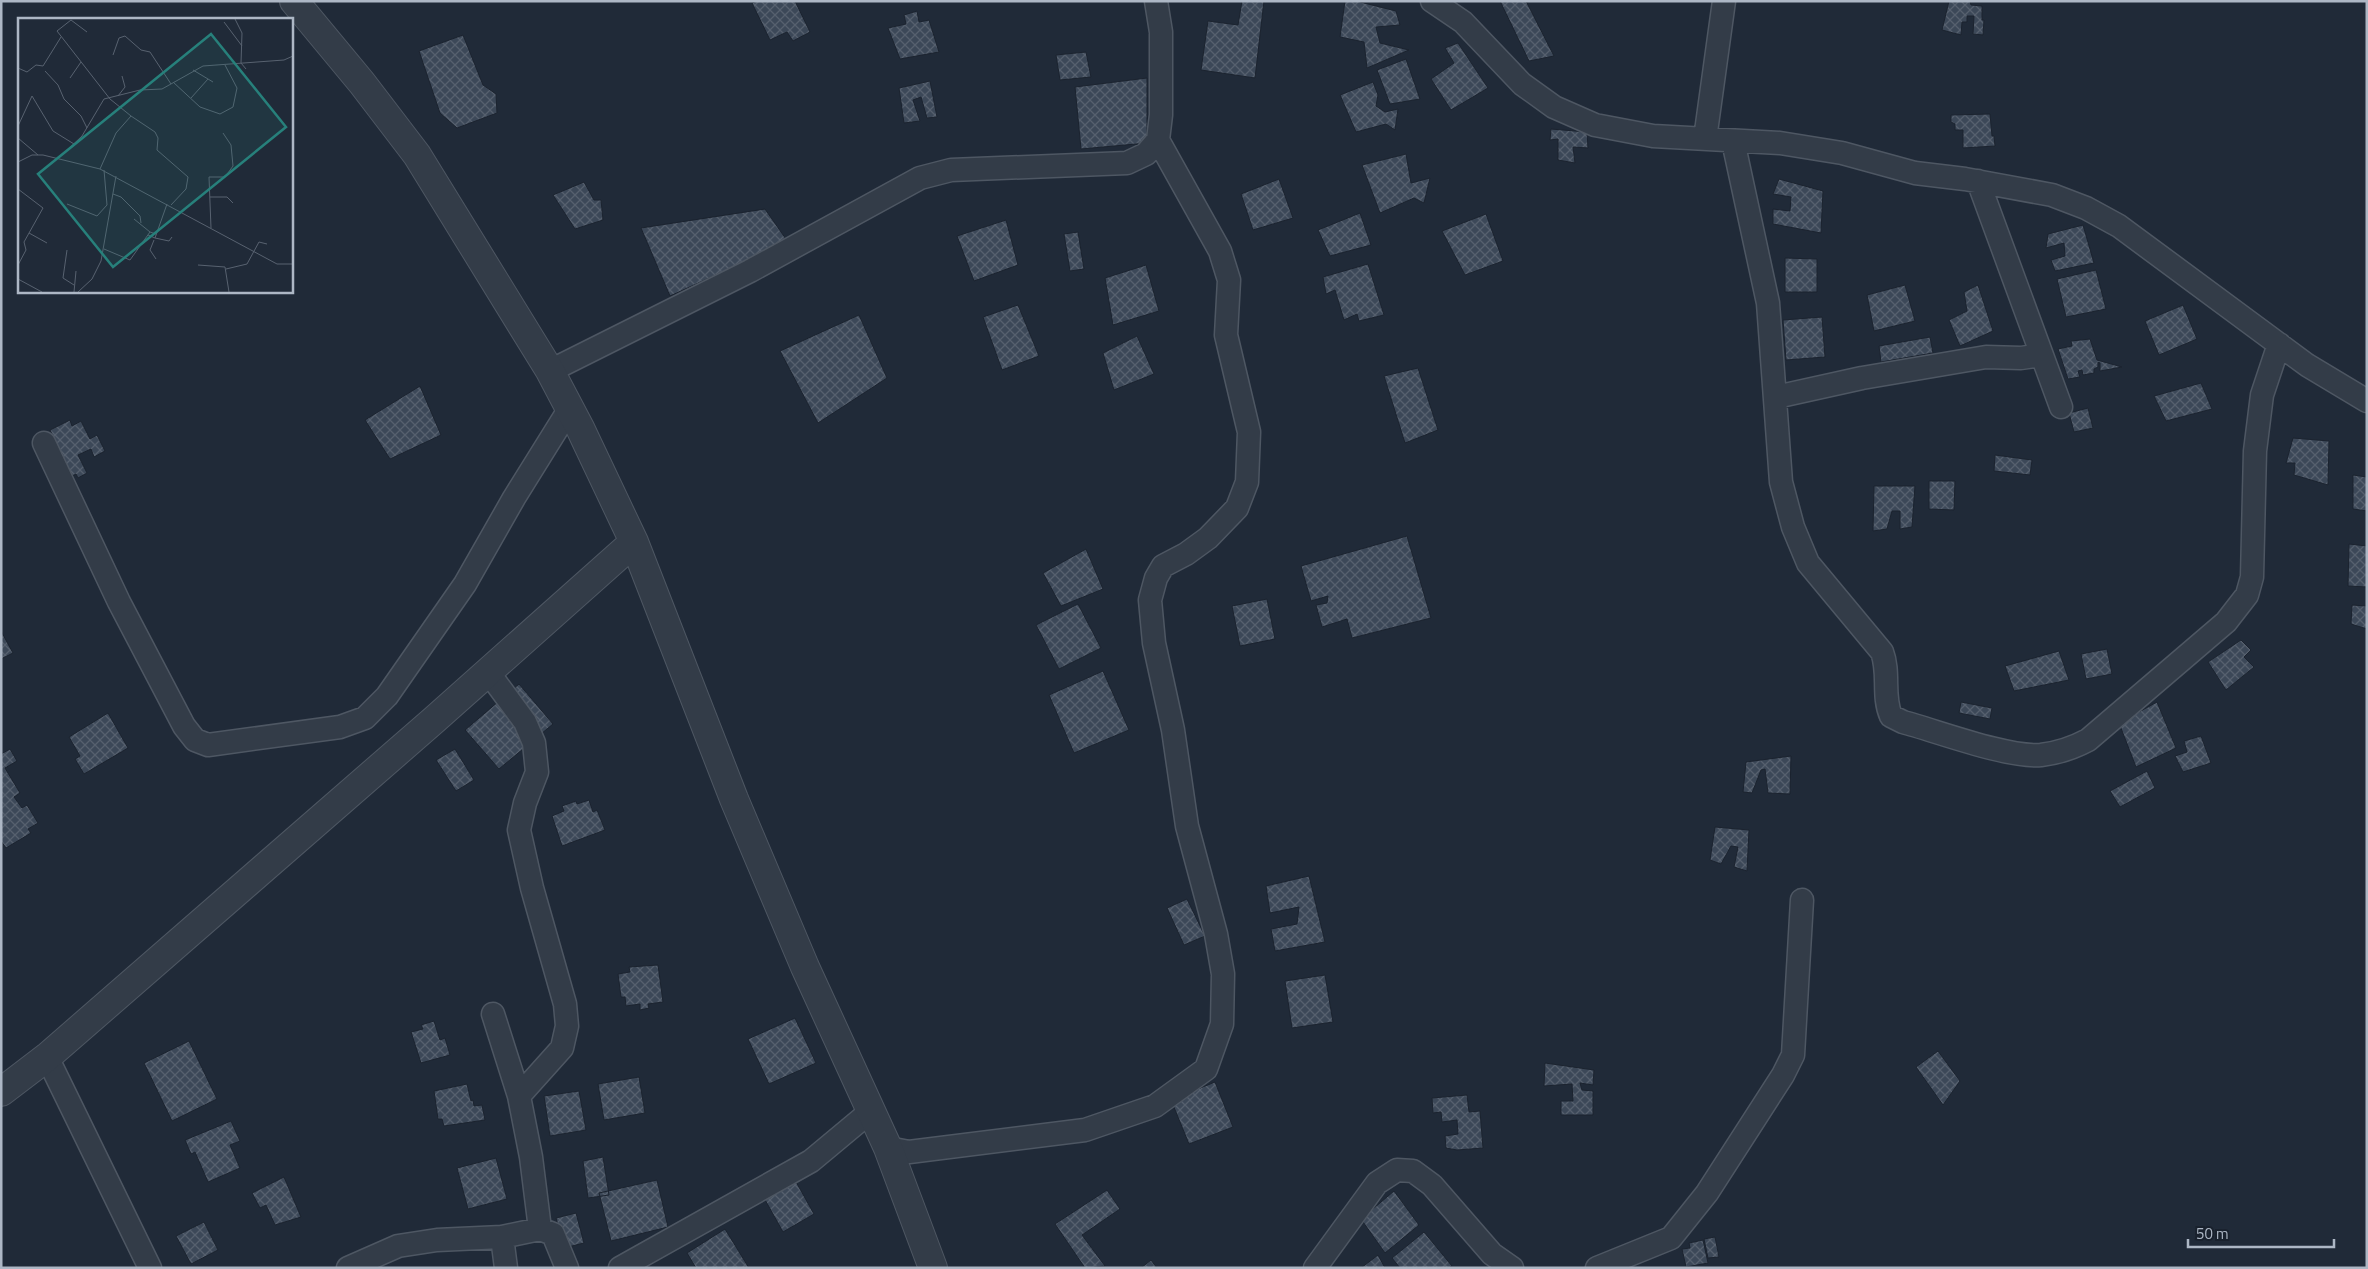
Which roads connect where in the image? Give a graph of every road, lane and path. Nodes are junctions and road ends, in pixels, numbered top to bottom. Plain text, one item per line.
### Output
1 (1156, 1) edge
2 (1432, 1) edge
3 (1724, 1) edge
4 (300, 2) edge
5 (1158, 140) junction
6 (1705, 140) junction
7 (1734, 141) junction
8 (1978, 181) junction
9 (2279, 344) junction
10 (2042, 355) junction
11 (550, 371) junction
12 (1776, 397) junction
13 (2367, 401) edge
14 (2061, 407) dead end
15 (570, 408) junction
16 (44, 443) dead end
17 (634, 542) junction
18 (488, 672) junction
19 (1802, 900) dead end
20 (493, 1014) dead end
21 (47, 1057) junction
22 (1, 1092) edge
23 (519, 1096) junction
24 (871, 1111) junction
25 (888, 1148) junction
26 (540, 1229) junction
27 (502, 1237) junction
28 (150, 1268) edge
29 (348, 1268) edge
30 (506, 1268) edge
31 (567, 1268) edge
32 (620, 1268) edge
33 (934, 1268) edge
34 (1315, 1268) edge
35 (1512, 1268) edge
36 (1597, 1268) edge

1 - 5 street
2 - 6 street
3 - 6 street
4 - 11 street
5 - 11 street
5 - 25 street
6 - 7 street
7 - 8 street
7 - 12 street
8 - 9 street
8 - 10 street
9 - 12 street
9 - 13 street
10 - 12 street
10 - 14 street
11 - 15 street
15 - 16 street
15 - 17 street
17 - 18 street
17 - 24 street
18 - 21 street
18 - 23 street
19 - 36 street
20 - 23 street
21 - 22 street
21 - 28 street
23 - 26 street
24 - 25 street
24 - 32 street
25 - 33 street
26 - 27 street
26 - 31 street
27 - 29 street
27 - 30 street
34 - 35 street

